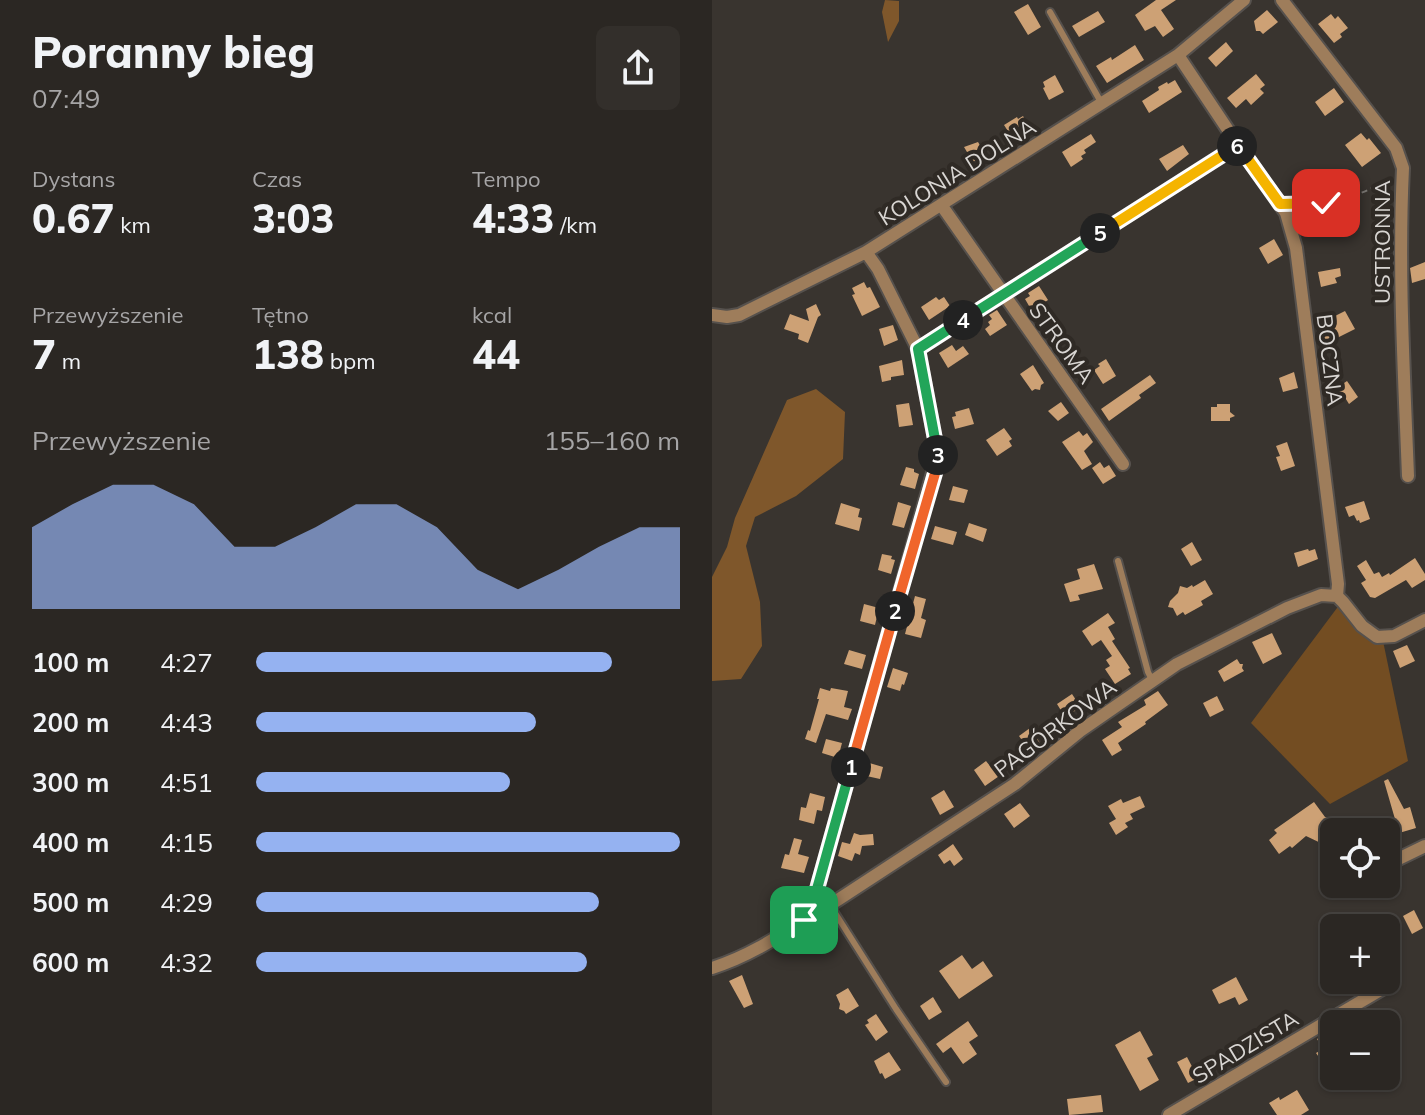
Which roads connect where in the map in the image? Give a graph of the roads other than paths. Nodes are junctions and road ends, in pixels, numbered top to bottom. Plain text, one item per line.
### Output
1 (1244, 0) edge
2 (1282, 0) edge
3 (1050, 12) dead end
4 (1178, 55) junction
5 (1102, 104) junction
6 (1238, 145) junction
7 (942, 206) junction
8 (866, 252) junction
9 (1003, 295) junction
10 (712, 315) edge
11 (918, 349) junction
12 (1123, 464) dead end
13 (1408, 476) dead end
14 (1118, 561) dead end
15 (1337, 596) junction
16 (1425, 620) edge
17 (1152, 680) junction
18 (1425, 846) edge
19 (1400, 858) edge
20 (830, 905) junction
21 (810, 914) junction
22 (712, 968) edge
23 (1374, 994) edge
24 (946, 1082) dead end
25 (1169, 1115) edge

1 - 4 street, KOLONIA DOLNA
2 - 13 street, USTRONNA
3 - 5 lane
4 - 5 street, KOLONIA DOLNA
4 - 6 street, BOCZNA
5 - 7 street, KOLONIA DOLNA
6 - 9 street
6 - 15 street, BOCZNA
7 - 8 street, KOLONIA DOLNA
7 - 9 street, STROMA
8 - 10 street
8 - 11 street, KOLONIA DOLNA
9 - 11 street
9 - 12 street, STROMA
11 - 21 street, KOLONIA DOLNA
14 - 17 lane
15 - 16 street
15 - 17 street, PAGÓRKOWA
17 - 20 street, PAGÓRKOWA
18 - 19 street
20 - 21 street, PAGÓRKOWA
20 - 24 lane
21 - 22 street, PAGÓRKOWA
23 - 25 street, SPADZISTA

